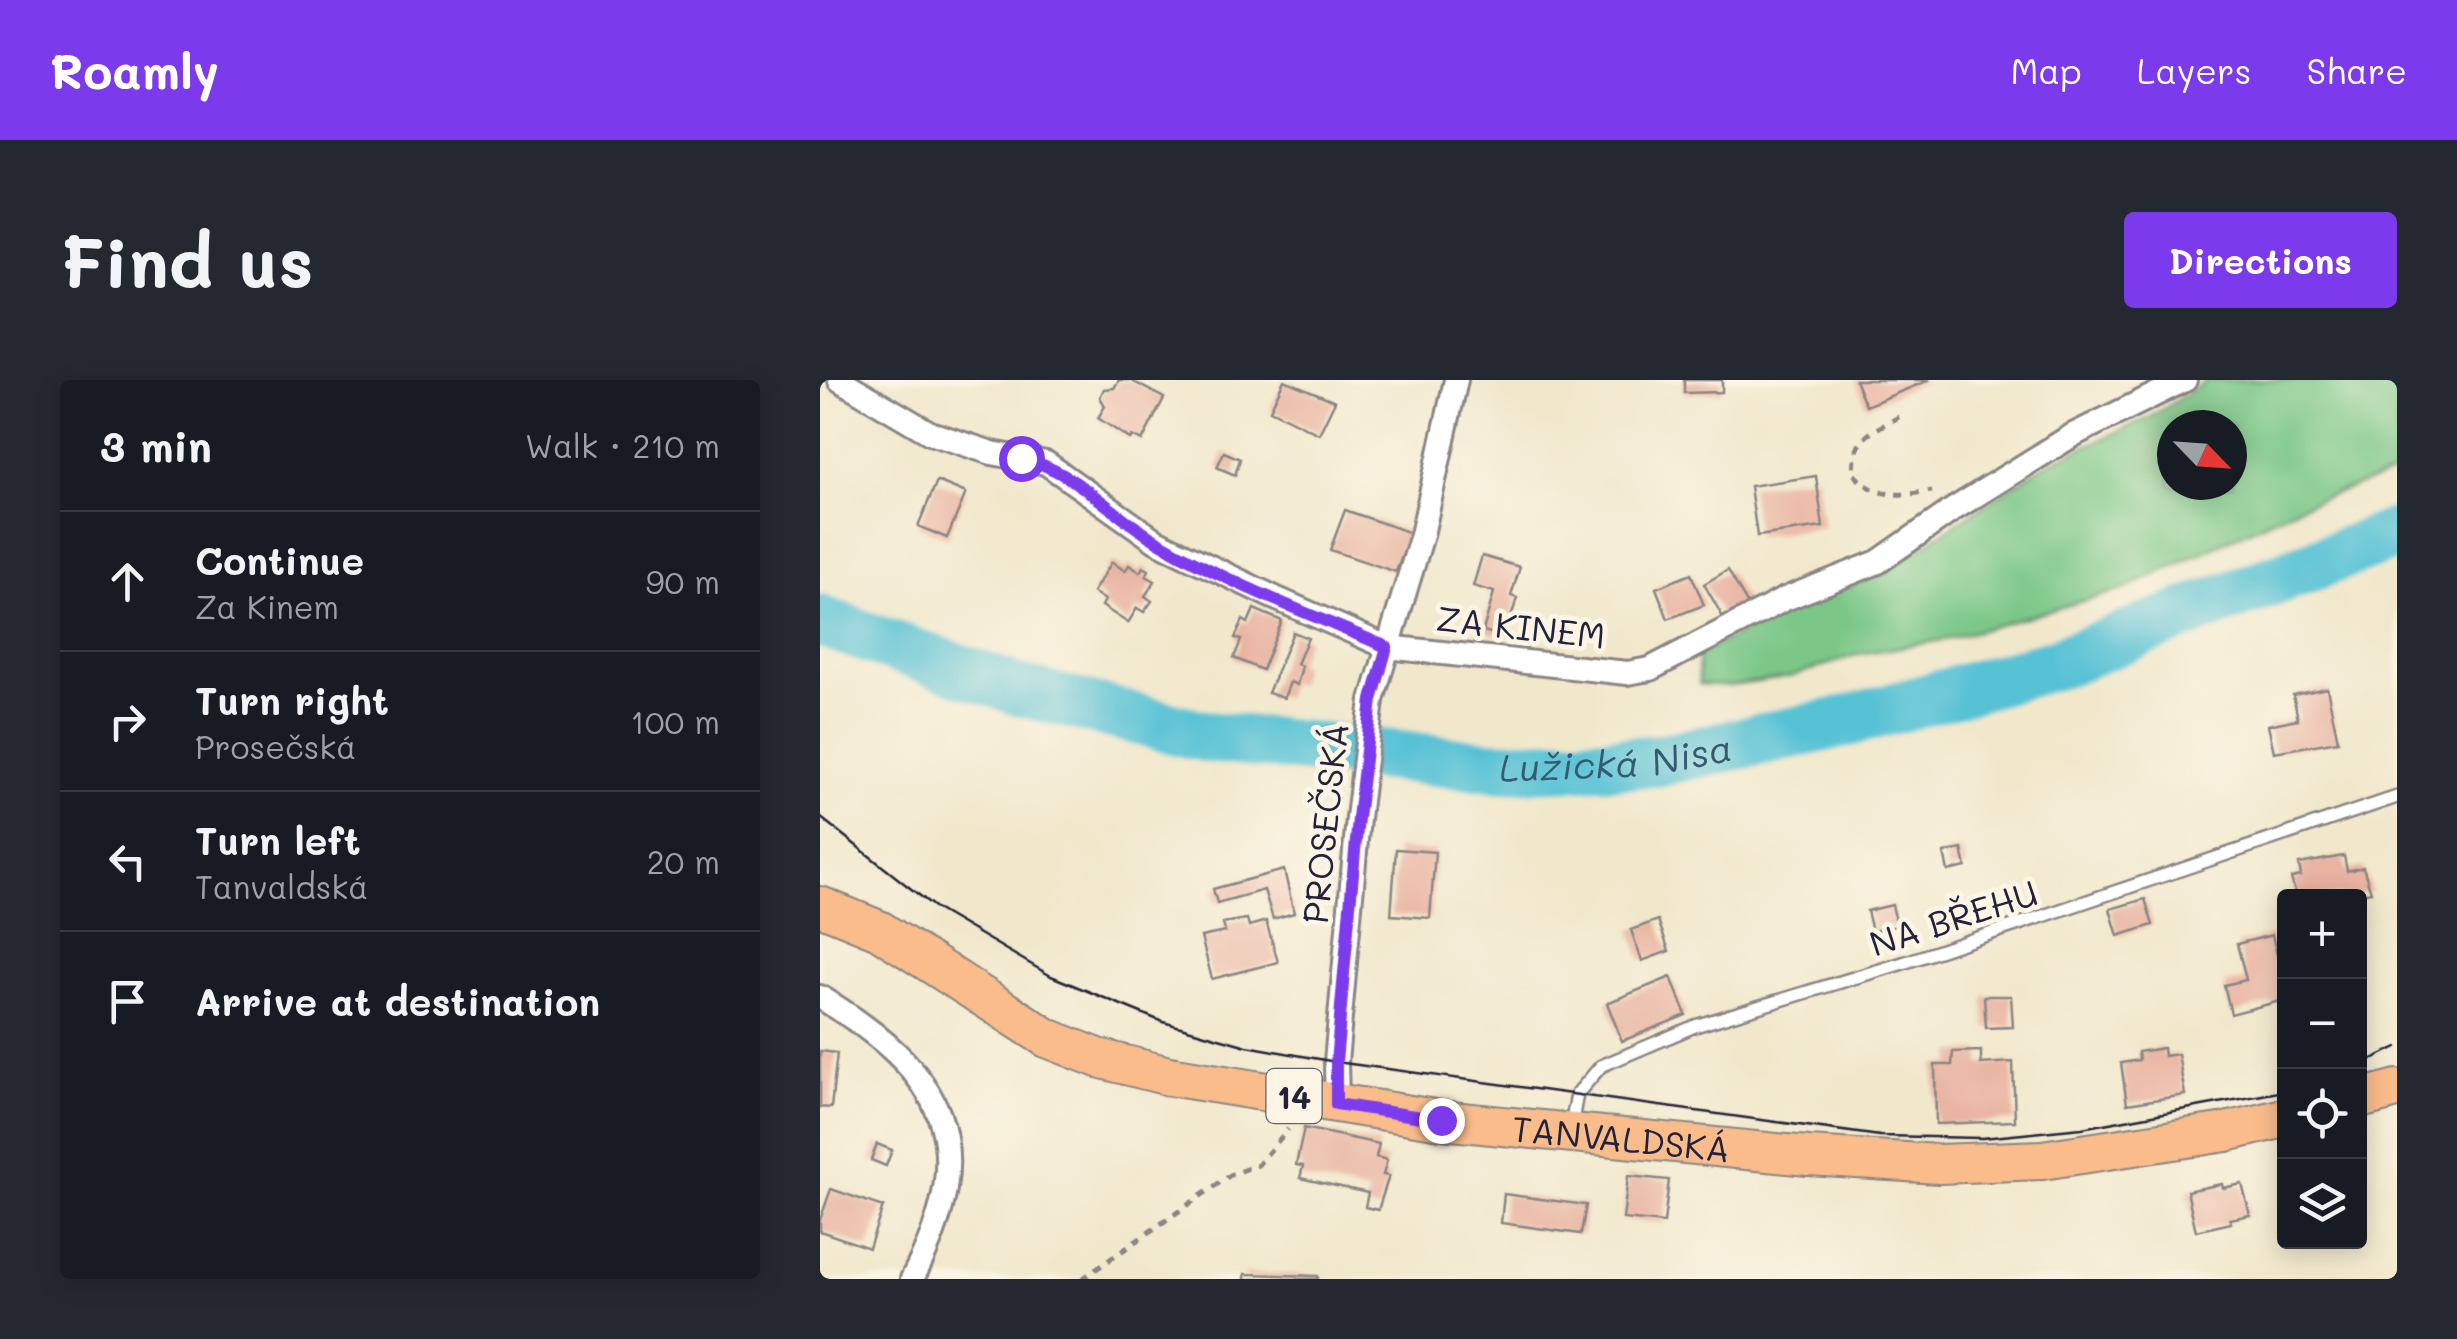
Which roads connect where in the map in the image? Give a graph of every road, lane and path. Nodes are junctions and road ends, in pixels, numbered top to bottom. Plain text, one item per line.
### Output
1 (840, 380) edge
2 (1456, 380) edge
3 (2184, 380) edge
4 (1899, 417) dead end
5 (1935, 491) dead end
6 (1387, 647) junction
7 (2397, 797) edge
8 (820, 906) edge
9 (820, 997) edge
10 (2397, 1089) edge
11 (2367, 1097) edge
12 (1336, 1104) junction
13 (1294, 1120) dead end
14 (2277, 1120) edge
15 (1569, 1135) junction
16 (912, 1279) edge
17 (1082, 1279) edge

1 - 6 street, ZA KINEM
2 - 6 street, PROSEČSKÁ
3 - 6 street, ZA KINEM
4 - 5 path
6 - 12 street, PROSEČSKÁ
7 - 15 lane, NA BŘEHU
8 - 12 main road, TANVALDSKÁ / 14
9 - 16 street
10 - 11 main road
12 - 15 main road, TANVALDSKÁ / 14
13 - 17 path
14 - 15 main road, TANVALDSKÁ / 14

